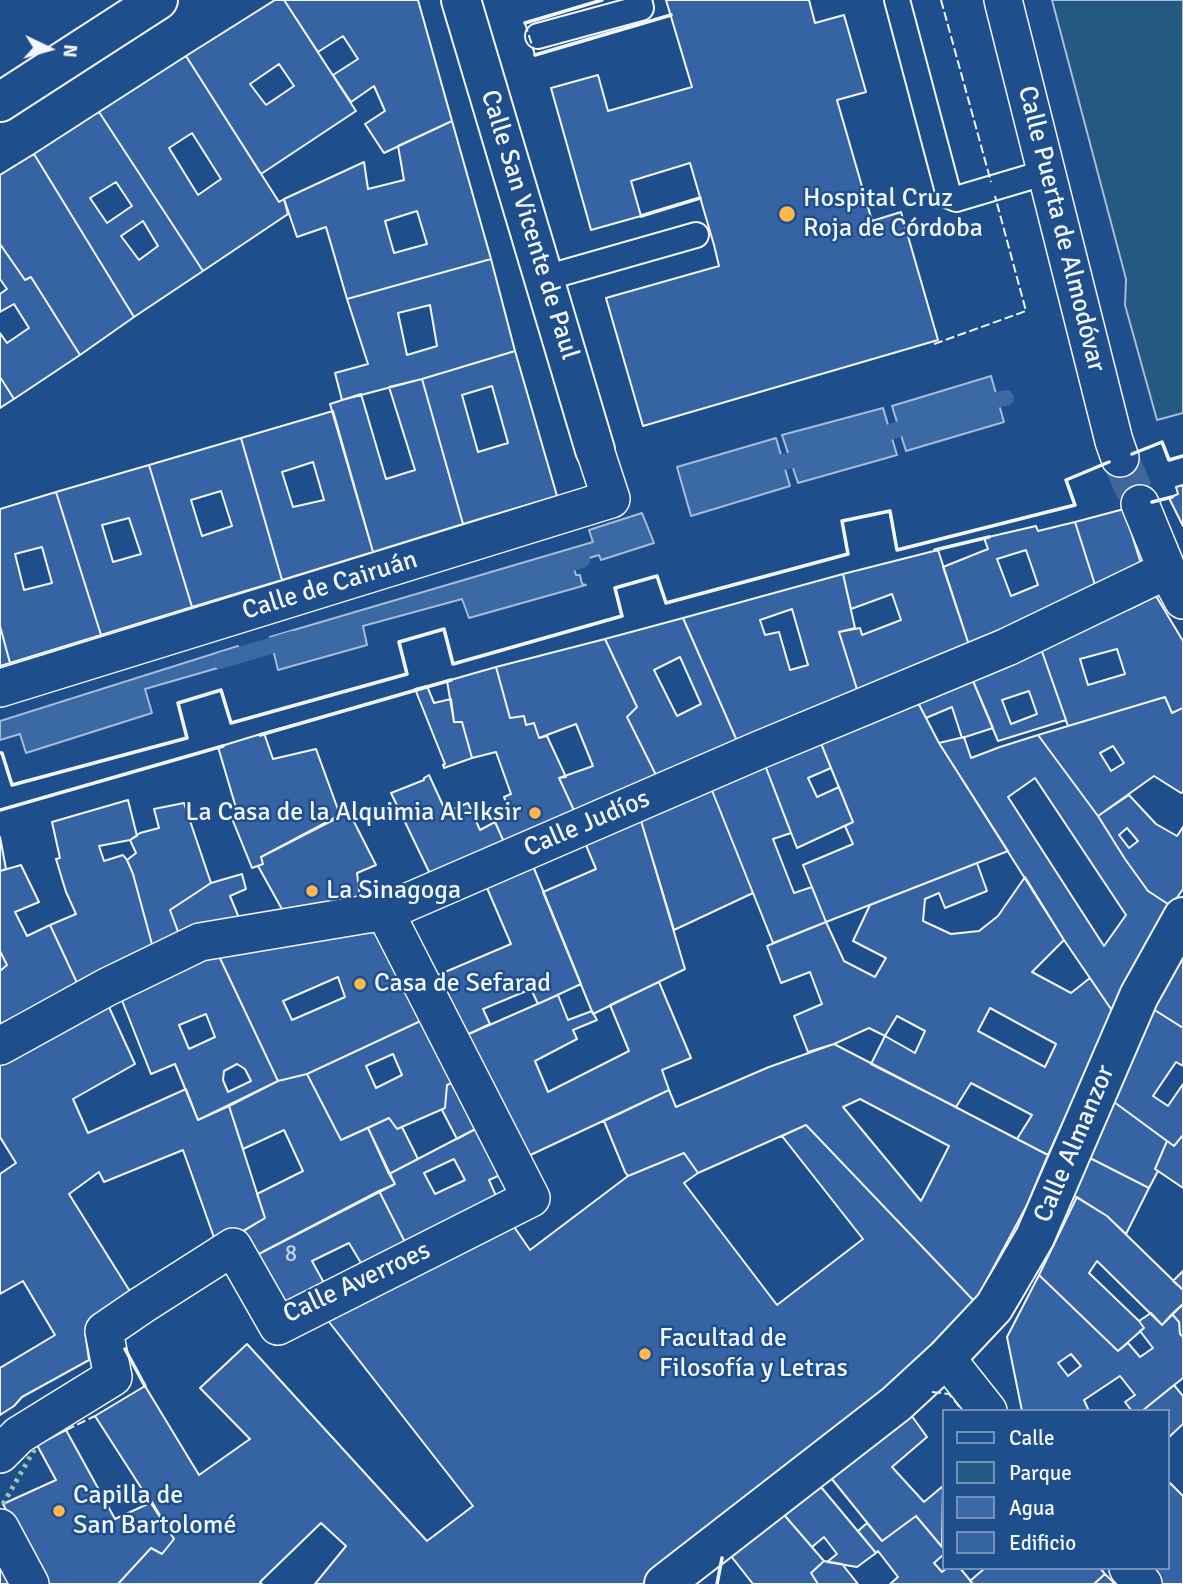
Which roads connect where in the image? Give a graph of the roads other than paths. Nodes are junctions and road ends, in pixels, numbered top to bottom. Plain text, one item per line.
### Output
1 (158, 0) edge
2 (461, 0) edge
3 (639, 0) edge
4 (897, 0) edge
5 (1003, 0) edge
6 (538, 36) dead end
7 (0, 102) edge
8 (1047, 172) junction
9 (696, 235) dead end
10 (545, 278) junction
11 (595, 450) joint
12 (1120, 458) tunnel mouth
13 (1140, 505) tunnel mouth
14 (1175, 585) edge
15 (0, 688) edge
16 (385, 912) junction
17 (1183, 916) edge
18 (0, 1046) edge
19 (946, 1358) junction
20 (986, 1409) edge
21 (0, 1454) edge
22 (0, 1528) edge
23 (1130, 1570) edge
24 (30, 1584) edge
25 (664, 1584) edge
26 (1143, 1584) edge

1 - 7 street
2 - 10 street, Calle San Vicente de Paul
3 - 6 lane
4 - 8 lane
5 - 8 street, Calle Puerta de Almodóvar
8 - 12 street, Calle Puerta de Almodóvar
9 - 10 lane
10 - 11 street, Calle San Vicente de Paul
11 - 15 street, Calle de Cairuán
13 - 14 street
14 - 16 street, Calle Judíos
16 - 18 street, Calle Judíos
16 - 21 street, Calle Averroes
17 - 19 street, Calle Almanzor
19 - 20 street
19 - 25 street, Calle Almanzor
22 - 24 street
23 - 26 street

